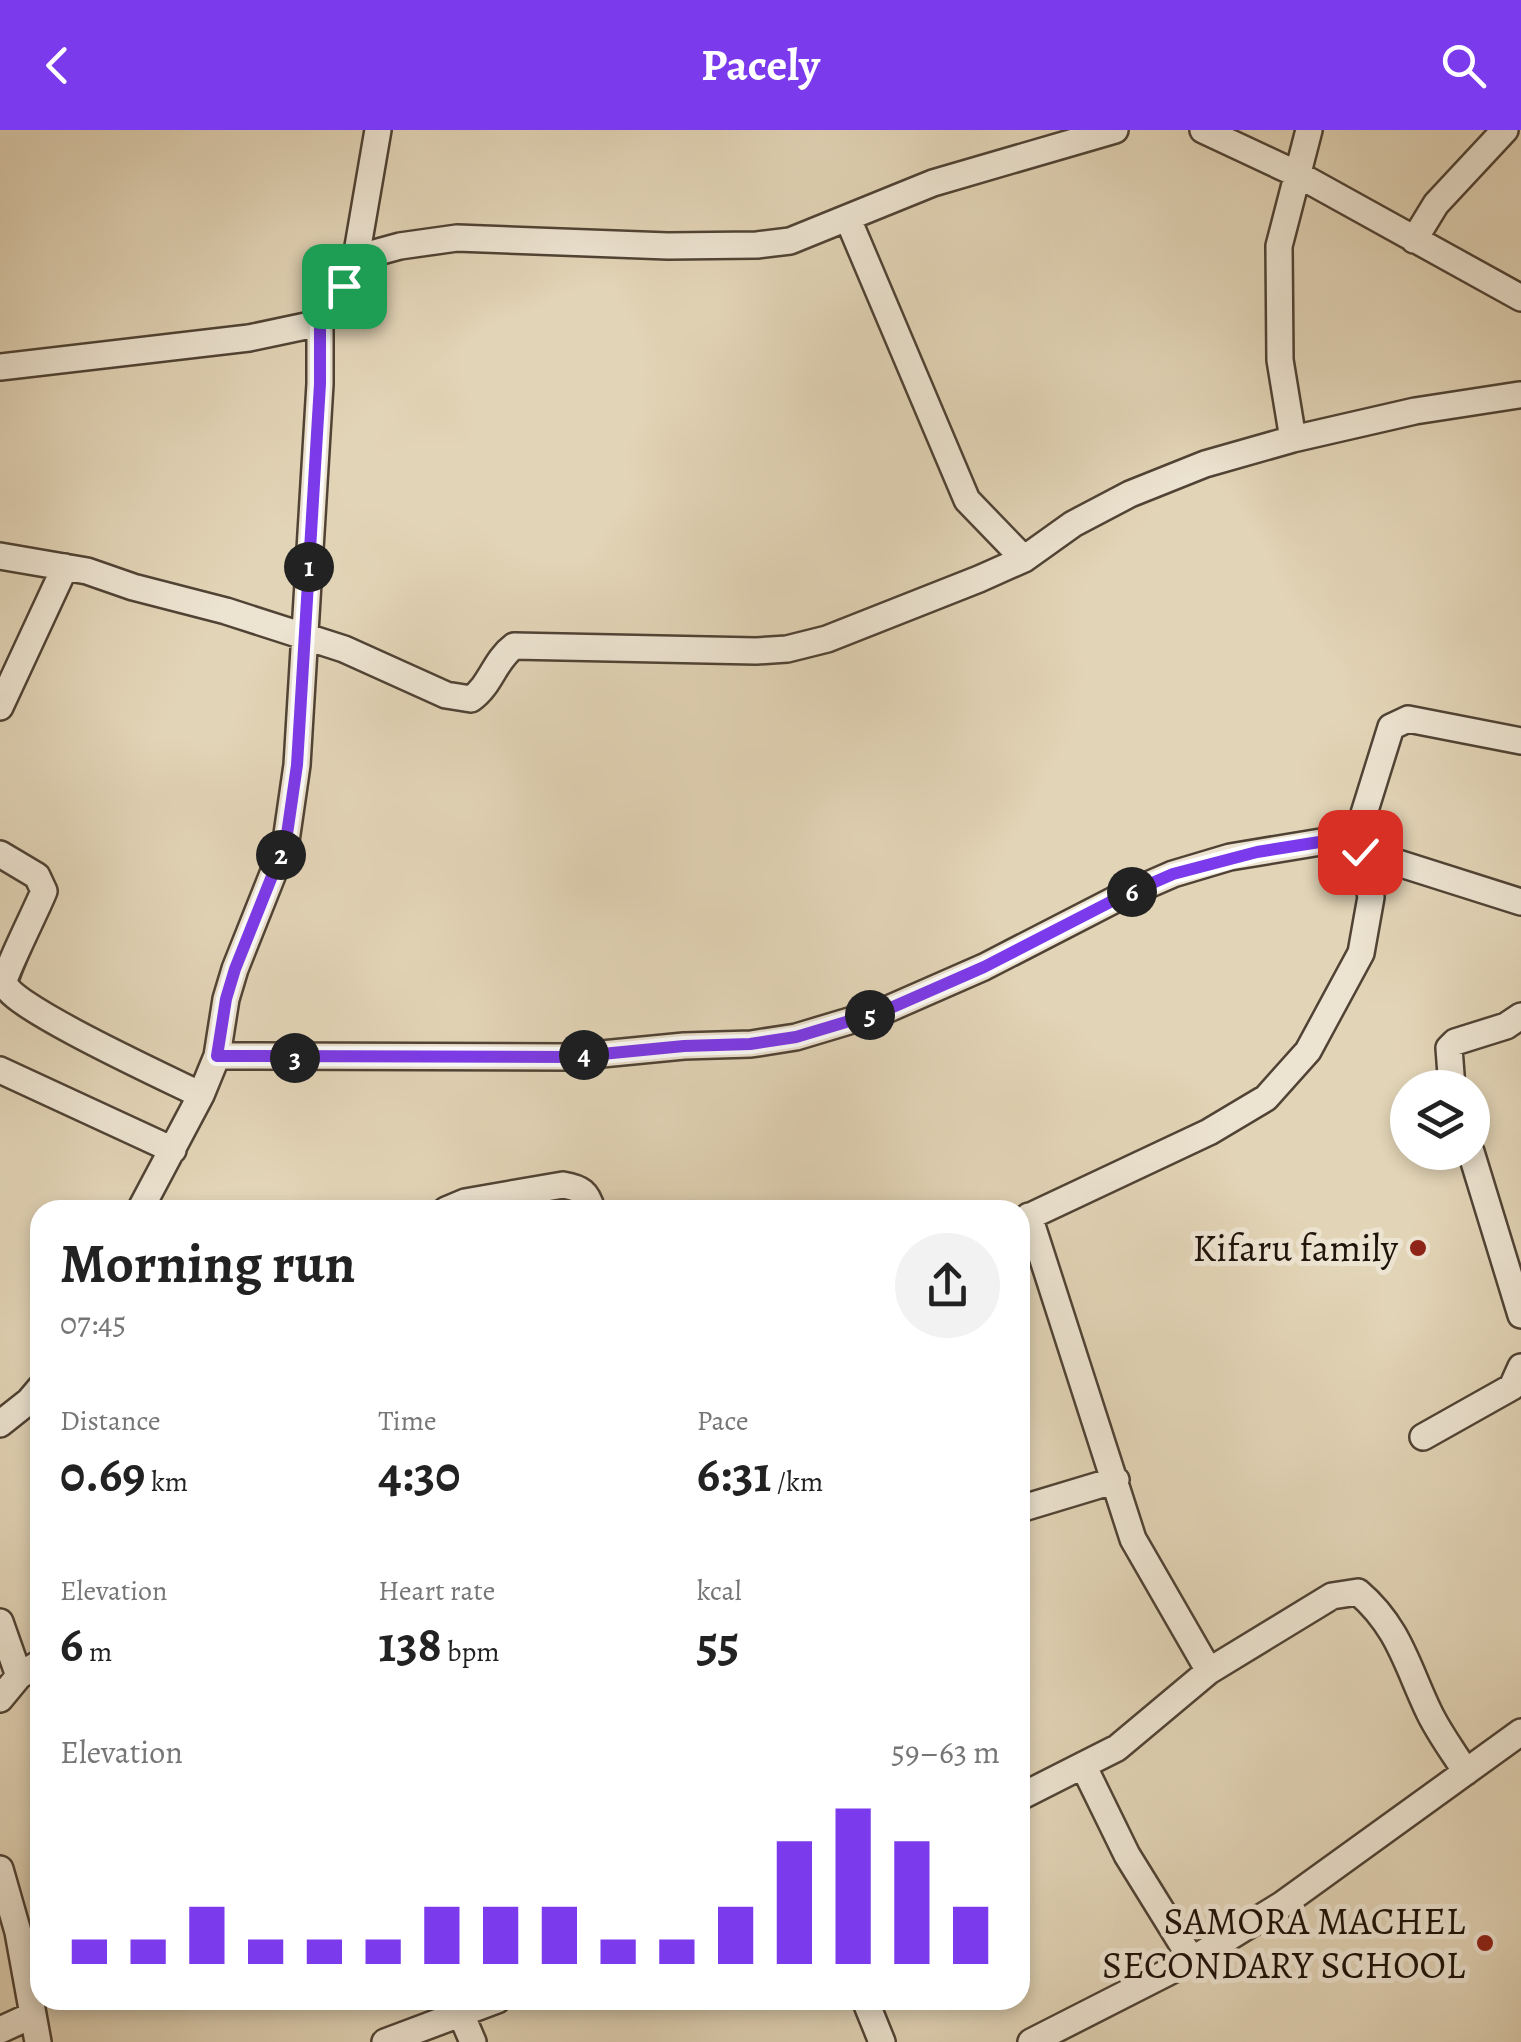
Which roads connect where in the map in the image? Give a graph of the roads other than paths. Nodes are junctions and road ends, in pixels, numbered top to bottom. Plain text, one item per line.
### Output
1 (378, 130) edge
2 (1115, 130) edge
3 (1203, 130) edge
4 (1309, 130) edge
5 (1504, 130) edge
6 (1298, 174) junction
7 (848, 219) junction
8 (1414, 240) junction
9 (356, 258) junction
10 (1521, 298) edge
11 (320, 322) junction
12 (0, 367) edge
13 (1519, 395) edge
14 (1293, 439) junction
15 (0, 556) edge
16 (1024, 559) junction
17 (65, 567) junction
18 (305, 637) junction
19 (0, 707) edge
20 (1521, 740) edge
21 (1358, 844) junction
22 (0, 854) edge
23 (1521, 902) edge
24 (1521, 1016) edge
25 (217, 1056) junction
26 (0, 1070) edge
27 (1450, 1070) edge
28 (201, 1095) junction
29 (172, 1150) junction
30 (1477, 1170) edge
31 (145, 1200) edge
32 (478, 1200) edge
33 (589, 1200) edge
34 (1030, 1217) edge
35 (1030, 1233) edge
36 (1521, 1315) edge
37 (1521, 1367) edge
38 (30, 1401) edge
39 (0, 1424) edge
40 (1424, 1437) dead end
41 (1116, 1480) junction
42 (1030, 1505) edge
43 (0, 1622) edge
44 (30, 1669) edge
45 (1210, 1672) junction
46 (0, 1698) edge
47 (1521, 1732) edge
48 (1083, 1765) junction
49 (1466, 1772) junction
50 (1030, 1791) edge
51 (0, 1868) edge
52 (19, 1926) edge
53 (1192, 1960) junction
54 (471, 2010) edge
55 (869, 2010) edge
56 (461, 2014) junction
57 (19, 2027) edge
58 (38, 2042) edge
59 (385, 2042) edge
60 (473, 2042) edge
61 (882, 2042) edge
62 (1031, 2042) edge

1 - 9 street
2 - 7 street
3 - 6 street
4 - 6 street
5 - 8 street
6 - 8 street
6 - 14 street
7 - 9 street
7 - 16 street
8 - 10 street
9 - 11 street
11 - 12 street
11 - 18 street
13 - 14 street
14 - 16 street
15 - 17 street
16 - 18 street
17 - 18 street
17 - 19 street
18 - 25 street
20 - 21 street
21 - 23 street
21 - 25 street
21 - 34 street
22 - 28 street
24 - 27 street
25 - 28 street
26 - 29 street
28 - 29 street
29 - 31 street
30 - 36 street
32 - 33 street
35 - 41 street
37 - 40 street
38 - 39 street
41 - 42 street
41 - 45 street
43 - 44 street
44 - 46 street
45 - 48 street
45 - 49 street
47 - 49 street
48 - 50 street
48 - 53 street
49 - 53 street
51 - 52 street
52 - 57 street
53 - 62 street
54 - 56 street
55 - 61 street
56 - 59 street
56 - 60 street
57 - 58 street

